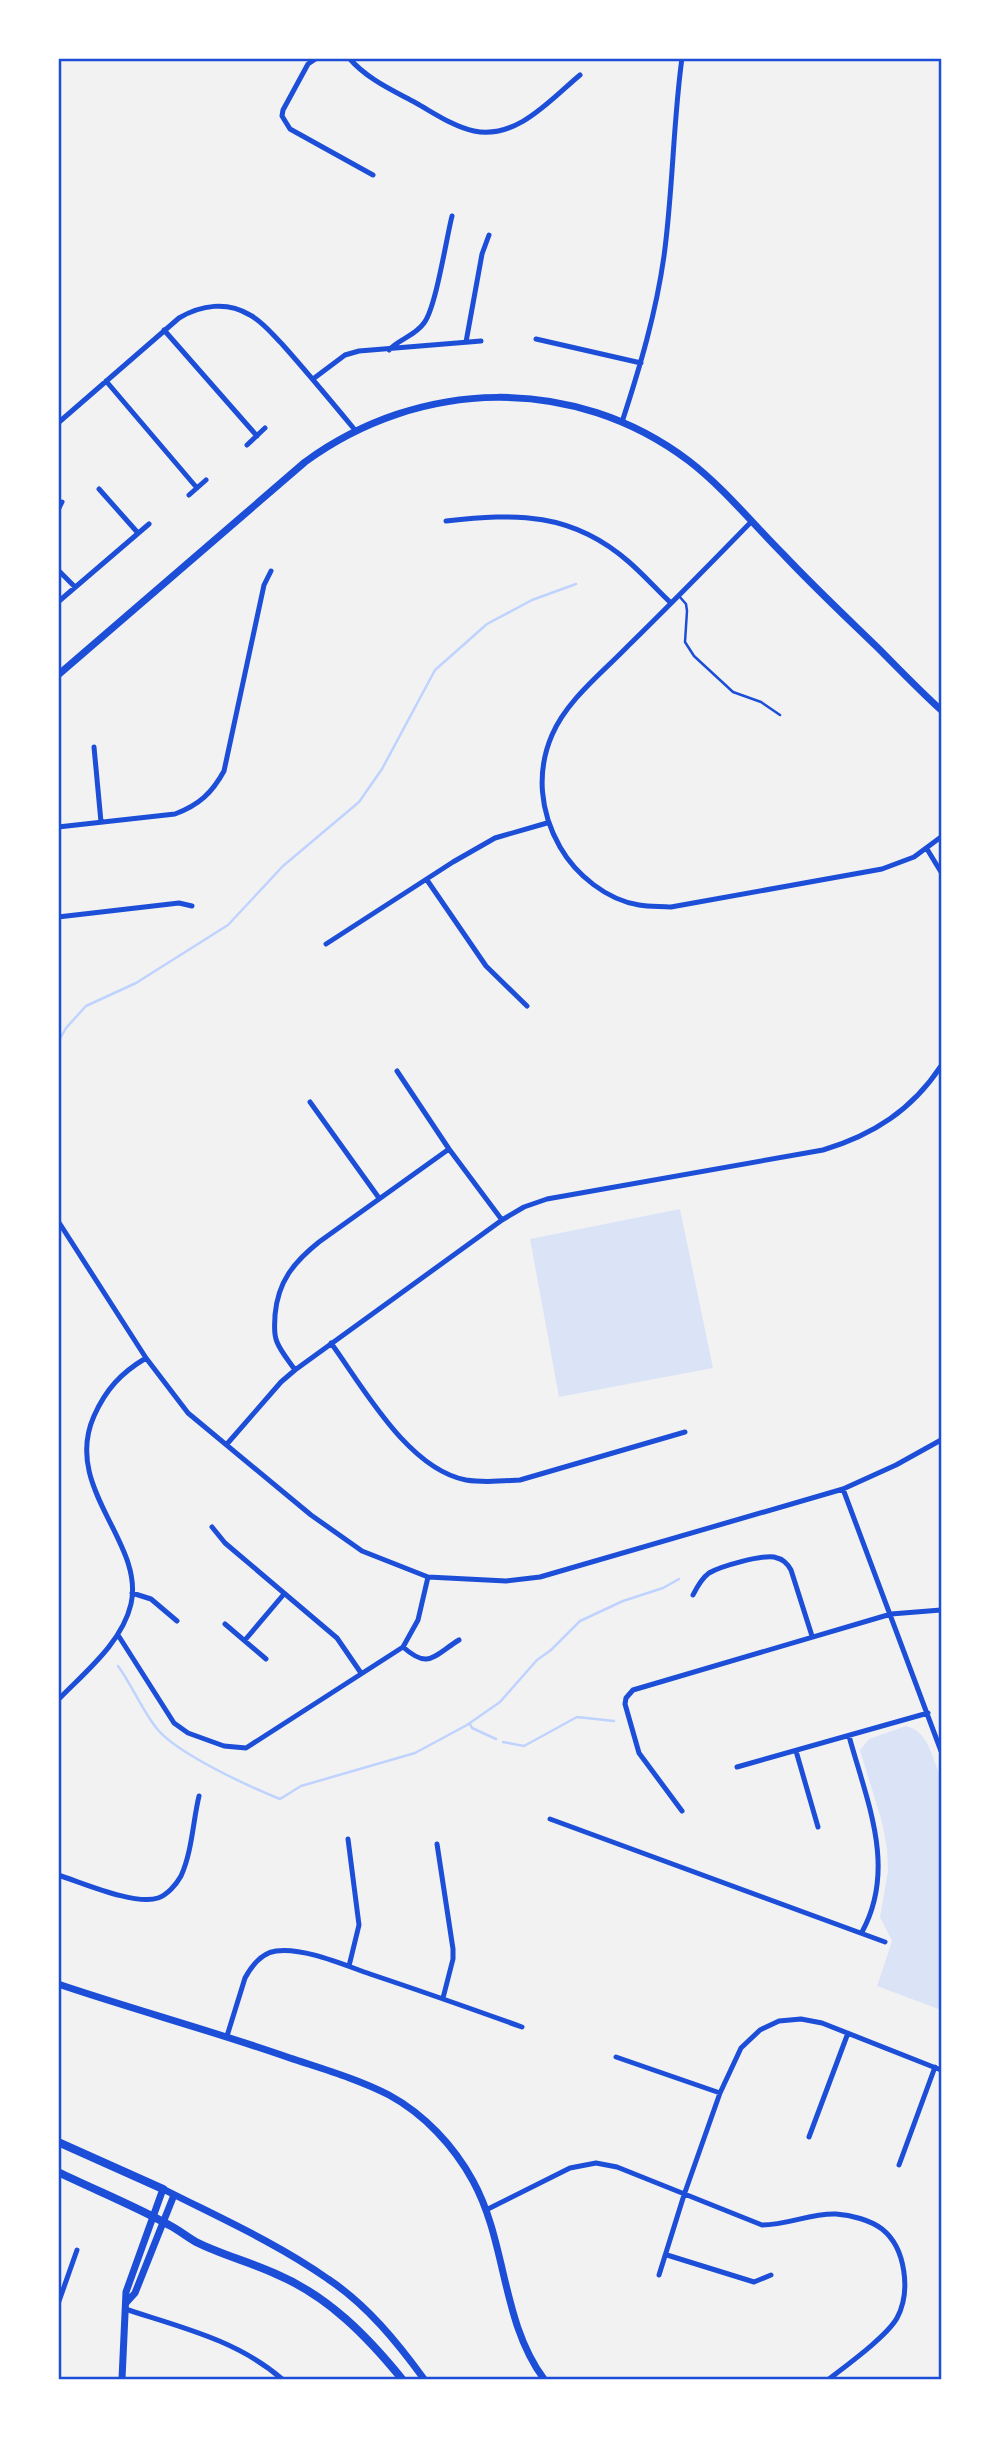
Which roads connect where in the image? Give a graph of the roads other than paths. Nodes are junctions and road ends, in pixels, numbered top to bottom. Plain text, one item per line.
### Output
1 (317, 58) edge
2 (349, 58) edge
3 (682, 58) edge
4 (580, 75) dead end
5 (373, 175) dead end
6 (452, 216) dead end
7 (489, 235) dead end
8 (164, 330) junction
9 (536, 339) dead end
10 (481, 341) dead end
11 (466, 342) junction
12 (389, 349) junction
13 (641, 363) junction
14 (313, 379) junction
15 (106, 381) junction
16 (622, 422) junction
17 (58, 423) edge
18 (265, 428) dead end
19 (355, 430) junction
20 (257, 436) junction
21 (247, 445) dead end
22 (205, 480) dead end
23 (197, 488) junction
24 (99, 489) dead end
25 (189, 495) dead end
26 (62, 502) dead end
27 (58, 510) edge
28 (752, 521) junction
29 (446, 522) dead end
30 (149, 524) dead end
31 (138, 533) junction
32 (58, 570) edge
33 (271, 571) dead end
34 (75, 587) junction
35 (679, 595) junction
36 (58, 602) edge
37 (671, 603) junction
38 (58, 676) edge
39 (941, 710) edge
40 (780, 715) dead end
41 (94, 747) dead end
42 (101, 822) junction
43 (547, 823) junction
44 (58, 827) edge
45 (941, 837) edge
46 (927, 849) junction
47 (941, 872) edge
48 (427, 880) junction
49 (192, 906) dead end
50 (58, 917) edge
51 (326, 944) dead end
52 (527, 1006) dead end
53 (941, 1066) edge
54 (397, 1071) dead end
55 (310, 1102) dead end
56 (449, 1149) junction
57 (379, 1198) junction
58 (502, 1220) junction
59 (58, 1221) edge
60 (331, 1343) junction
61 (146, 1358) junction
62 (295, 1370) junction
63 (685, 1432) dead end
64 (941, 1440) edge
65 (227, 1444) junction
66 (843, 1489) junction
67 (212, 1527) dead end
68 (428, 1577) junction
69 (132, 1593) junction
70 (284, 1594) junction
71 (692, 1595) dead end
72 (941, 1610) edge
73 (891, 1614) junction
74 (177, 1621) dead end
75 (225, 1624) dead end
76 (118, 1635) junction
77 (812, 1636) junction
78 (245, 1640) junction
79 (458, 1640) dead end
80 (403, 1647) junction
81 (266, 1659) dead end
82 (361, 1673) junction
83 (62, 1691) edge
84 (58, 1700) edge
85 (928, 1713) junction
86 (849, 1736) junction
87 (796, 1751) junction
88 (941, 1751) edge
89 (737, 1766) dead end
90 (199, 1796) dead end
91 (682, 1811) dead end
92 (550, 1819) dead end
93 (818, 1827) dead end
94 (348, 1839) dead end
95 (436, 1844) dead end
96 (58, 1875) edge
97 (862, 1932) junction
98 (885, 1942) dead end
99 (349, 1966) junction
100 (58, 1984) edge
101 (443, 1998) junction
102 (522, 2027) dead end
103 (848, 2034) junction
104 (228, 2036) junction
105 (615, 2057) dead end
106 (938, 2068) edge
107 (720, 2094) junction
108 (809, 2137) dead end
109 (58, 2142) edge
110 (899, 2165) dead end
111 (58, 2172) edge
112 (163, 2189) junction
113 (174, 2195) junction
114 (684, 2195) junction
115 (486, 2210) junction
116 (152, 2217) junction
117 (164, 2222) junction
118 (77, 2250) dead end
119 (667, 2255) junction
120 (659, 2275) dead end
121 (771, 2275) dead end
122 (58, 2304) edge
123 (125, 2306) junction
124 (122, 2379) edge
125 (282, 2379) edge
126 (402, 2379) edge
127 (425, 2379) edge
128 (544, 2379) edge
129 (830, 2379) edge

1 - 5 street
2 - 4 street
3 - 13 street
6 - 12 street
7 - 11 street
8 - 14 street
8 - 15 street
8 - 20 street
9 - 13 street
10 - 11 street
11 - 12 street
12 - 14 street
13 - 16 street
14 - 19 street
15 - 17 street
15 - 23 street
16 - 19 street
16 - 28 street
18 - 20 street
19 - 38 street
20 - 21 street
22 - 23 street
23 - 25 street
24 - 31 street
26 - 27 street
28 - 35 street
28 - 39 street
29 - 37 street
30 - 31 street
31 - 34 street
32 - 34 street
33 - 42 street
34 - 36 street
35 - 37 street
35 - 40 lane
37 - 43 street
41 - 42 street
42 - 44 street
43 - 46 street
43 - 48 street
45 - 46 street
46 - 47 street
48 - 51 street
48 - 52 street
49 - 50 street
53 - 58 street
54 - 56 street
55 - 57 street
56 - 57 street
56 - 58 street
57 - 62 street
58 - 60 street
59 - 61 street
60 - 62 street
60 - 63 street
61 - 65 street
61 - 69 street
62 - 65 street
64 - 66 street
65 - 68 street
66 - 68 street
66 - 73 street
67 - 70 street
68 - 80 street
69 - 74 street
69 - 76 street
70 - 78 street
70 - 82 street
71 - 77 street
72 - 73 street
73 - 77 street
73 - 85 street
75 - 78 street
76 - 82 street
76 - 83 street
77 - 91 street
78 - 81 street
79 - 80 street
80 - 82 street
83 - 84 street
85 - 86 street
85 - 88 street
86 - 87 street
86 - 97 street
87 - 89 street
87 - 93 street
90 - 96 street
92 - 97 street
94 - 99 street
95 - 101 street
97 - 98 street
99 - 101 street
99 - 104 street
100 - 104 street
101 - 102 street
103 - 106 street
103 - 107 street
103 - 108 street
104 - 115 street
105 - 107 street
106 - 110 street
107 - 114 street
109 - 112 main road
111 - 116 main road
112 - 113 street
112 - 116 street
113 - 117 street
113 - 127 street
114 - 115 street
114 - 119 street
114 - 129 street
115 - 128 street
116 - 117 main road
116 - 123 street
117 - 123 street
117 - 126 main road
118 - 122 street
119 - 120 street
119 - 121 street
123 - 124 street
123 - 125 street

